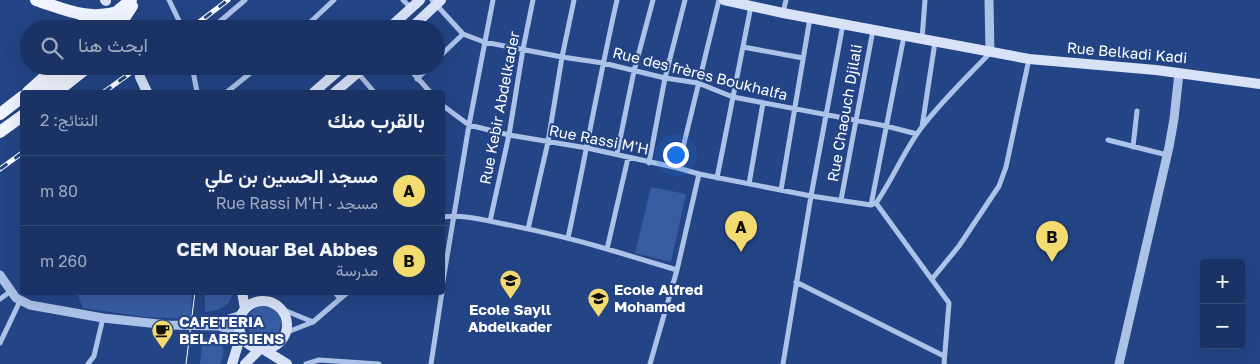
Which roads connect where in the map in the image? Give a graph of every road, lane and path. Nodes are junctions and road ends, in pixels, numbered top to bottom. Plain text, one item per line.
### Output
1 (36, 0) edge
2 (131, 0) edge
3 (136, 0) edge
4 (169, 0) edge
5 (245, 0) edge
6 (334, 0) edge
7 (403, 0) edge
8 (420, 0) edge
9 (493, 0) edge
10 (533, 0) edge
11 (574, 0) edge
12 (617, 0) edge
13 (653, 0) edge
14 (685, 0) edge
15 (719, 0) edge
16 (724, 0) edge
17 (786, 0) edge
18 (925, 0) edge
19 (989, 0) edge
20 (436, 2) edge
21 (751, 6) junction
22 (411, 8) junction
23 (118, 12) junction
24 (783, 13) junction
25 (81, 14) junction
26 (810, 18) junction
27 (87, 20) edge
28 (108, 20) edge
29 (123, 20) edge
30 (179, 20) edge
31 (222, 20) edge
32 (313, 20) edge
33 (398, 20) edge
34 (419, 20) edge
35 (843, 24) junction
36 (873, 30) junction
37 (463, 34) junction
38 (904, 35) junction
39 (922, 39) junction
40 (935, 41) junction
41 (484, 42) junction
42 (743, 47) junction
43 (523, 49) junction
44 (445, 51) edge
45 (990, 52) junction
46 (562, 57) junction
47 (804, 58) junction
48 (1029, 59) junction
49 (603, 63) junction
50 (634, 70) junction
51 (1179, 73) junction
52 (47, 75) edge
53 (65, 75) edge
54 (78, 75) edge
55 (194, 75) edge
56 (248, 75) edge
57 (335, 75) edge
58 (357, 75) edge
59 (359, 75) edge
60 (414, 75) edge
61 (421, 75) edge
62 (140, 77) tunnel mouth
63 (665, 78) junction
64 (417, 79) junction
65 (698, 83) junction
66 (1260, 84) edge
67 (31, 90) edge
68 (47, 90) edge
69 (59, 90) edge
70 (146, 90) edge
71 (197, 90) edge
72 (229, 90) edge
73 (320, 90) edge
74 (338, 90) edge
75 (372, 90) edge
76 (428, 90) edge
77 (20, 97) edge
78 (733, 97) junction
79 (20, 99) edge
80 (0, 101) edge
81 (763, 103) junction
82 (445, 106) edge
83 (794, 109) junction
84 (1137, 111) dead end
85 (0, 114) edge
86 (826, 115) junction
87 (20, 117) edge
88 (857, 121) junction
89 (469, 125) junction
90 (886, 126) junction
91 (922, 127) junction
92 (0, 132) edge
93 (917, 134) junction
94 (509, 135) junction
95 (1108, 140) dead end
96 (548, 142) junction
97 (1133, 146) junction
98 (587, 148) junction
99 (617, 154) junction
100 (1167, 156) junction
101 (628, 158) junction
102 (649, 163) junction
103 (678, 168) junction
104 (699, 174) junction
105 (717, 178) junction
106 (749, 184) junction
107 (781, 190) junction
108 (811, 196) junction
109 (841, 200) junction
110 (874, 204) junction
111 (453, 215) junction
112 (445, 216) edge
113 (490, 221) junction
114 (528, 229) junction
115 (568, 238) junction
116 (607, 249) junction
117 (445, 267) edge
118 (677, 270) junction
119 (0, 275) edge
120 (932, 279) junction
121 (796, 282) junction
122 (12, 290) junction
123 (242, 295) edge
124 (257, 295) edge
125 (336, 295) edge
126 (345, 295) edge
127 (442, 295) edge
128 (0, 299) edge
129 (340, 300) junction
130 (20, 301) junction
131 (262, 301) junction
132 (279, 308) junction
133 (243, 312) junction
134 (103, 318) junction
135 (313, 322) junction
136 (207, 325) junction
137 (240, 334) junction
138 (282, 337) junction
139 (0, 343) edge
140 (261, 349) junction
141 (944, 356) junction
142 (88, 364) edge
143 (232, 364) edge
144 (245, 364) edge
145 (287, 364) edge
146 (306, 364) edge
147 (379, 364) edge
148 (431, 364) edge
149 (650, 364) edge
150 (783, 364) edge
151 (944, 364) edge
152 (1119, 364) edge

1 - 25 main road
2 - 23 main road
3 - 29 main road
4 - 30 street
5 - 31 street
6 - 32 street
7 - 22 street
8 - 22 main road
9 - 41 street
10 - 43 street, Rue Kebir Abdelkader
11 - 46 street
12 - 49 street
13 - 50 street
14 - 63 street
15 - 65 street
16 - 21 main road, Rue Belkadi Kadi
17 - 24 street
18 - 39 street
19 - 45 street
20 - 34 main road
20 - 37 street, Rue des frères Boukhalfa
21 - 24 main road, Rue Belkadi Kadi
21 - 42 street
22 - 33 main road
23 - 25 main road
23 - 28 main road
24 - 26 main road, Rue Belkadi Kadi
25 - 27 main road
26 - 35 main road, Rue Belkadi Kadi
26 - 47 street
35 - 36 main road, Rue Belkadi Kadi
35 - 86 street
36 - 38 main road, Rue Belkadi Kadi
36 - 88 street, Rue Chaouch Djilali
37 - 41 street, Rue des frères Boukhalfa
37 - 44 street
38 - 39 main road, Rue Belkadi Kadi
38 - 90 street
39 - 40 main road, Rue Belkadi Kadi
40 - 45 main road, Rue Belkadi Kadi
40 - 91 street
41 - 43 street, Rue des frères Boukhalfa
41 - 89 street
42 - 47 street
42 - 78 street
43 - 46 street, Rue des frères Boukhalfa
43 - 94 street, Rue Kebir Abdelkader
45 - 48 main road, Rue Belkadi Kadi
45 - 91 street
46 - 49 street, Rue des frères Boukhalfa
46 - 96 street
47 - 83 street
48 - 51 main road, Rue Belkadi Kadi
48 - 120 street
49 - 50 street, Rue des frères Boukhalfa
49 - 98 street
50 - 63 street, Rue des frères Boukhalfa
50 - 99 street
51 - 66 main road, Rue Belkadi Kadi
51 - 100 street
52 - 67 main road
53 - 68 main road
54 - 69 main road
55 - 71 street
56 - 72 street
57 - 73 main road
58 - 74 main road
59 - 75 street
60 - 64 street
61 - 64 street
62 - 70 main road
63 - 65 street, Rue des frères Boukhalfa
63 - 102 street
64 - 76 street
65 - 78 street, Rue des frères Boukhalfa
65 - 103 street
77 - 80 main road
78 - 81 street, Rue des frères Boukhalfa
78 - 105 street
79 - 85 main road
81 - 83 street, Rue des frères Boukhalfa
81 - 106 street
82 - 89 street, Rue Rassi M'H
83 - 86 street, Rue des frères Boukhalfa
83 - 107 street
84 - 97 street
86 - 88 street, Rue des frères Boukhalfa
86 - 108 street
87 - 92 main road
88 - 90 street, Rue des frères Boukhalfa
88 - 109 street, Rue Chaouch Djilali
89 - 94 street, Rue Rassi M'H
89 - 111 street
90 - 93 street, Rue des frères Boukhalfa
90 - 110 street
91 - 93 street
93 - 110 street
94 - 96 street, Rue Rassi M'H
94 - 113 street, Rue Kebir Abdelkader
95 - 97 street
96 - 98 street, Rue Rassi M'H
96 - 114 street
97 - 100 street
98 - 99 street, Rue Rassi M'H
98 - 115 street
99 - 101 street, Rue Rassi M'H
100 - 152 street
101 - 102 street, Rue Rassi M'H
101 - 116 street
102 - 103 street, Rue Rassi M'H
103 - 104 street, Rue Rassi M'H
104 - 105 street, Rue Rassi M'H
104 - 118 street
105 - 106 street, Rue Rassi M'H
106 - 107 street, Rue Rassi M'H
107 - 108 street, Rue Rassi M'H
108 - 109 street, Rue Rassi M'H
108 - 121 street
109 - 110 street, Rue Rassi M'H
110 - 120 street
111 - 112 street
111 - 113 street
111 - 117 street
113 - 114 street
114 - 115 street
115 - 116 street
116 - 118 street
118 - 149 street
119 - 122 street
120 - 141 street
121 - 141 street
121 - 150 street
122 - 128 street
122 - 130 street
123 - 133 main road
124 - 131 main road
125 - 129 street
126 - 129 street
127 - 148 street
129 - 135 street
130 - 134 street
130 - 139 street
131 - 132 main road
131 - 133 main road
132 - 135 street
132 - 138 main road
133 - 136 street
133 - 137 main road
134 - 136 street
134 - 142 street
135 - 138 street
136 - 137 street
137 - 140 main road
137 - 143 main road
138 - 140 main road
138 - 145 main road
140 - 144 main road
140 - 145 main road
141 - 151 street
146 - 147 street

